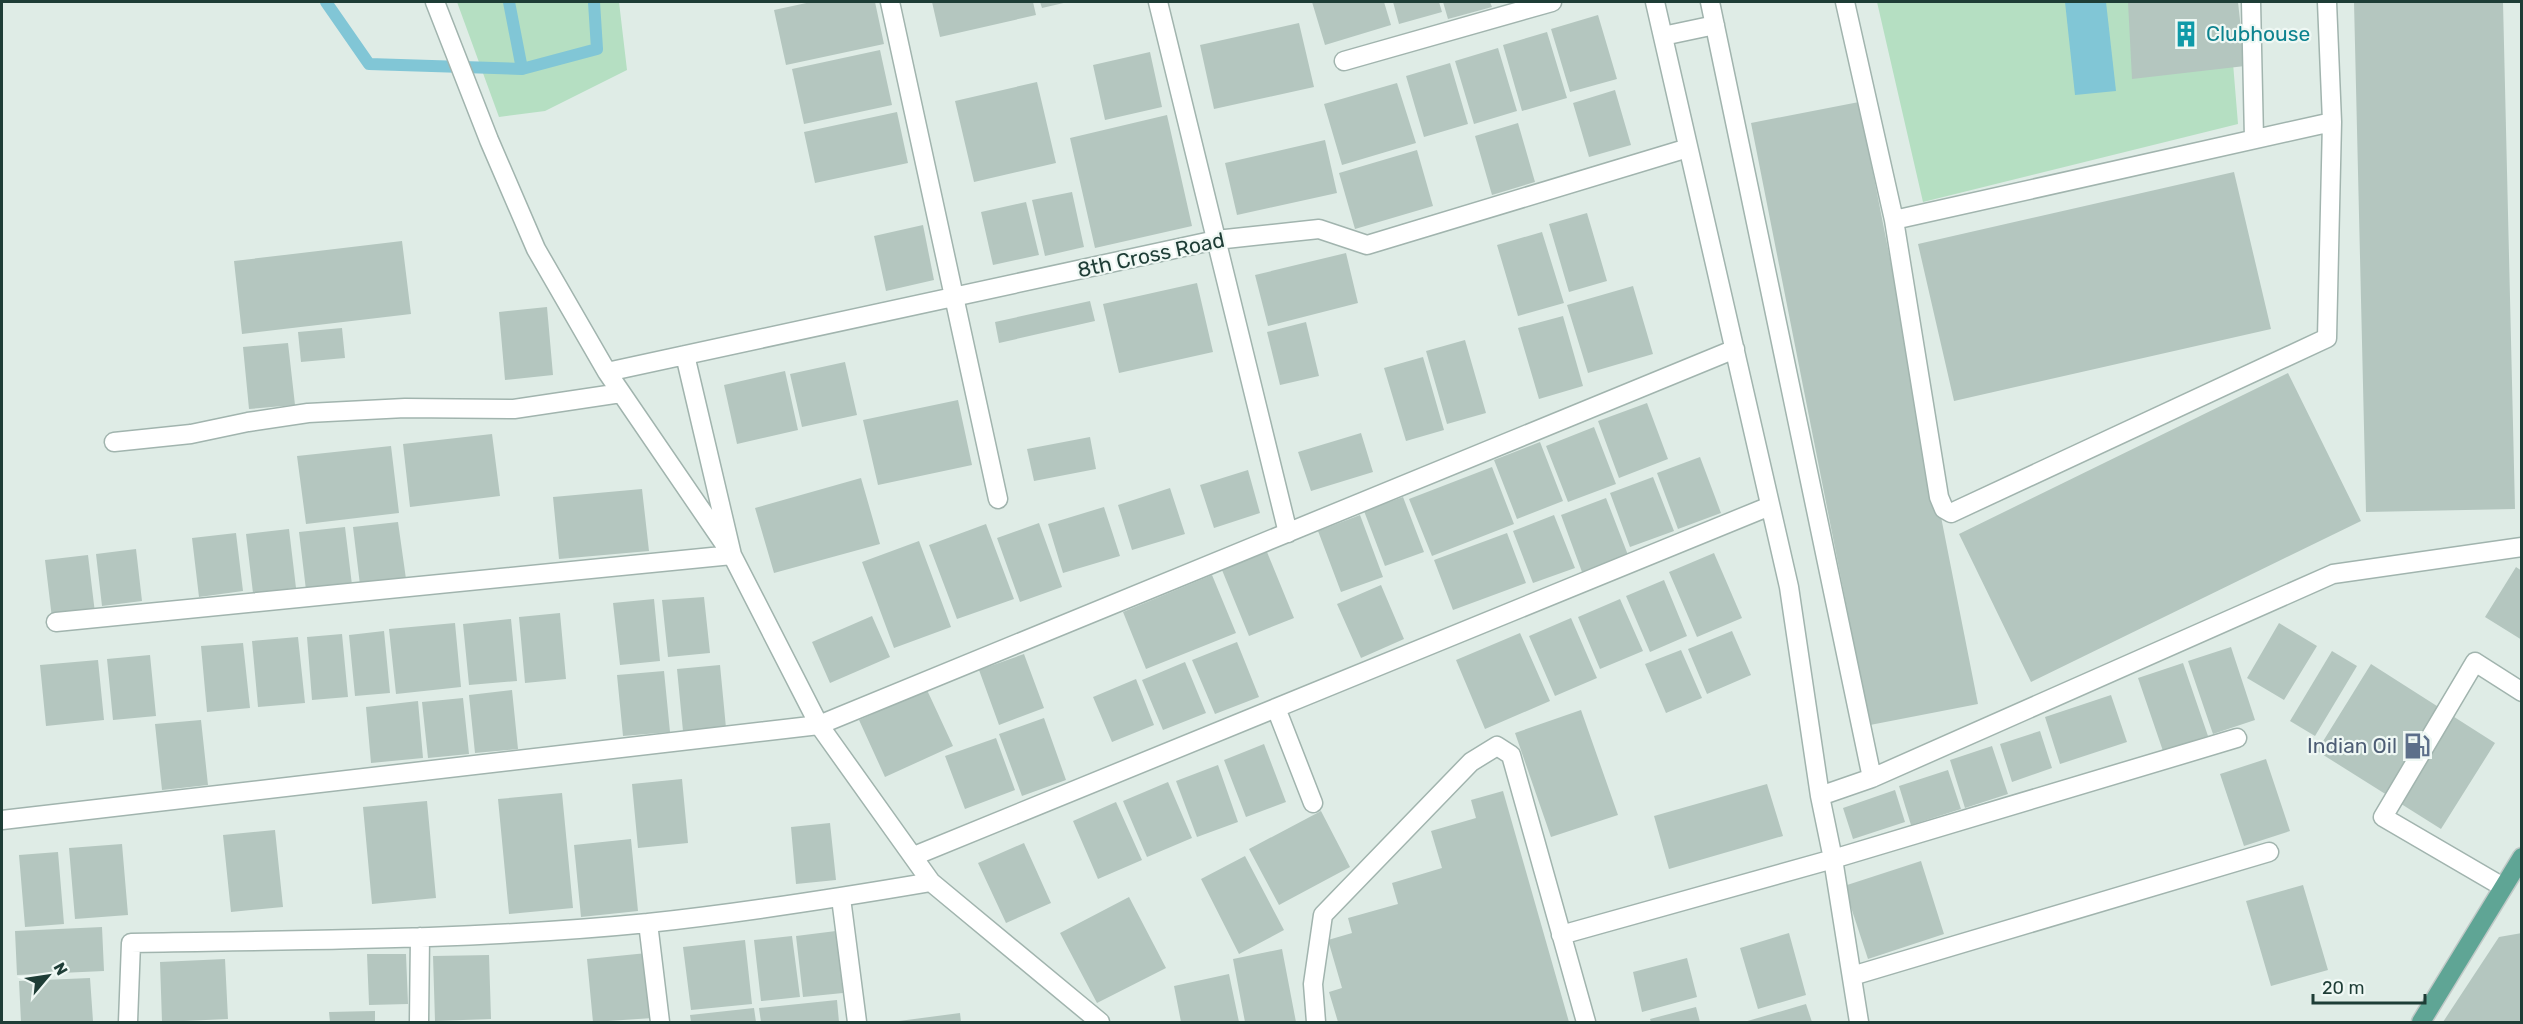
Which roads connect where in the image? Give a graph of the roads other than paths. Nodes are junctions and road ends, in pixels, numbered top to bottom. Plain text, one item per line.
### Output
1 (435, 2) edge
2 (891, 2) edge
3 (1158, 2) edge
4 (1552, 2) edge
5 (1655, 2) edge
6 (1710, 2) edge
7 (1845, 2) edge
8 (2250, 2) edge
9 (2327, 2) edge
10 (1716, 27) junction
11 (1664, 39) junction
12 (1344, 61) dead end
13 (2332, 122) junction
14 (2254, 139) junction
15 (1688, 148) junction
16 (1894, 220) junction
17 (1216, 240) junction
18 (953, 297) junction
19 (1735, 349) junction
20 (685, 355) junction
21 (607, 372) junction
22 (621, 393) junction
23 (114, 442) dead end
24 (998, 499) dead end
25 (1770, 506) junction
26 (1288, 533) junction
27 (2522, 547) edge
28 (732, 555) junction
29 (56, 622) dead end
30 (2522, 692) edge
31 (1276, 708) junction
32 (819, 725) junction
33 (2237, 738) dead end
34 (1872, 777) junction
35 (1820, 796) junction
36 (1314, 804) dead end
37 (2, 820) edge
38 (2269, 852) dead end
39 (914, 856) junction
40 (2522, 857) edge
41 (1833, 859) junction
42 (931, 882) junction
43 (2503, 887) junction
44 (841, 898) junction
45 (648, 923) junction
46 (1561, 935) junction
47 (420, 938) junction
48 (1852, 976) junction
49 (128, 1023) edge
50 (419, 1023) edge
51 (660, 1023) edge
52 (857, 1023) edge
53 (1100, 1023) edge
54 (1316, 1023) edge
55 (1586, 1023) edge
56 (1859, 1023) edge
57 (2421, 1023) edge

1 - 21 street
2 - 18 street
3 - 17 street
4 - 12 street
5 - 11 street
6 - 10 street
7 - 16 street
8 - 14 street
9 - 13 street
10 - 11 street
10 - 34 street
11 - 15 street
13 - 14 street
13 - 16 street
14 - 16 street
15 - 17 street, 8th Cross Road
15 - 19 street
17 - 18 street, 8th Cross Road
17 - 26 street
18 - 20 street, 8th Cross Road
18 - 24 street
19 - 25 street
19 - 26 street
20 - 21 street, 8th Cross Road
20 - 28 street
21 - 22 street
22 - 23 street
22 - 28 street
25 - 31 street
25 - 35 street
26 - 32 street
27 - 34 street
28 - 29 street
28 - 32 street
30 - 43 street
31 - 36 street
31 - 39 street
32 - 37 street
32 - 39 street
33 - 41 street
34 - 35 street
35 - 41 street
38 - 48 street
39 - 42 street
40 - 43 main road
41 - 46 street
41 - 48 street
42 - 44 street
42 - 53 street
43 - 57 main road
44 - 45 street
44 - 52 street
45 - 47 street
45 - 51 street
46 - 54 street
46 - 55 street
47 - 49 street
47 - 50 street
48 - 56 street

